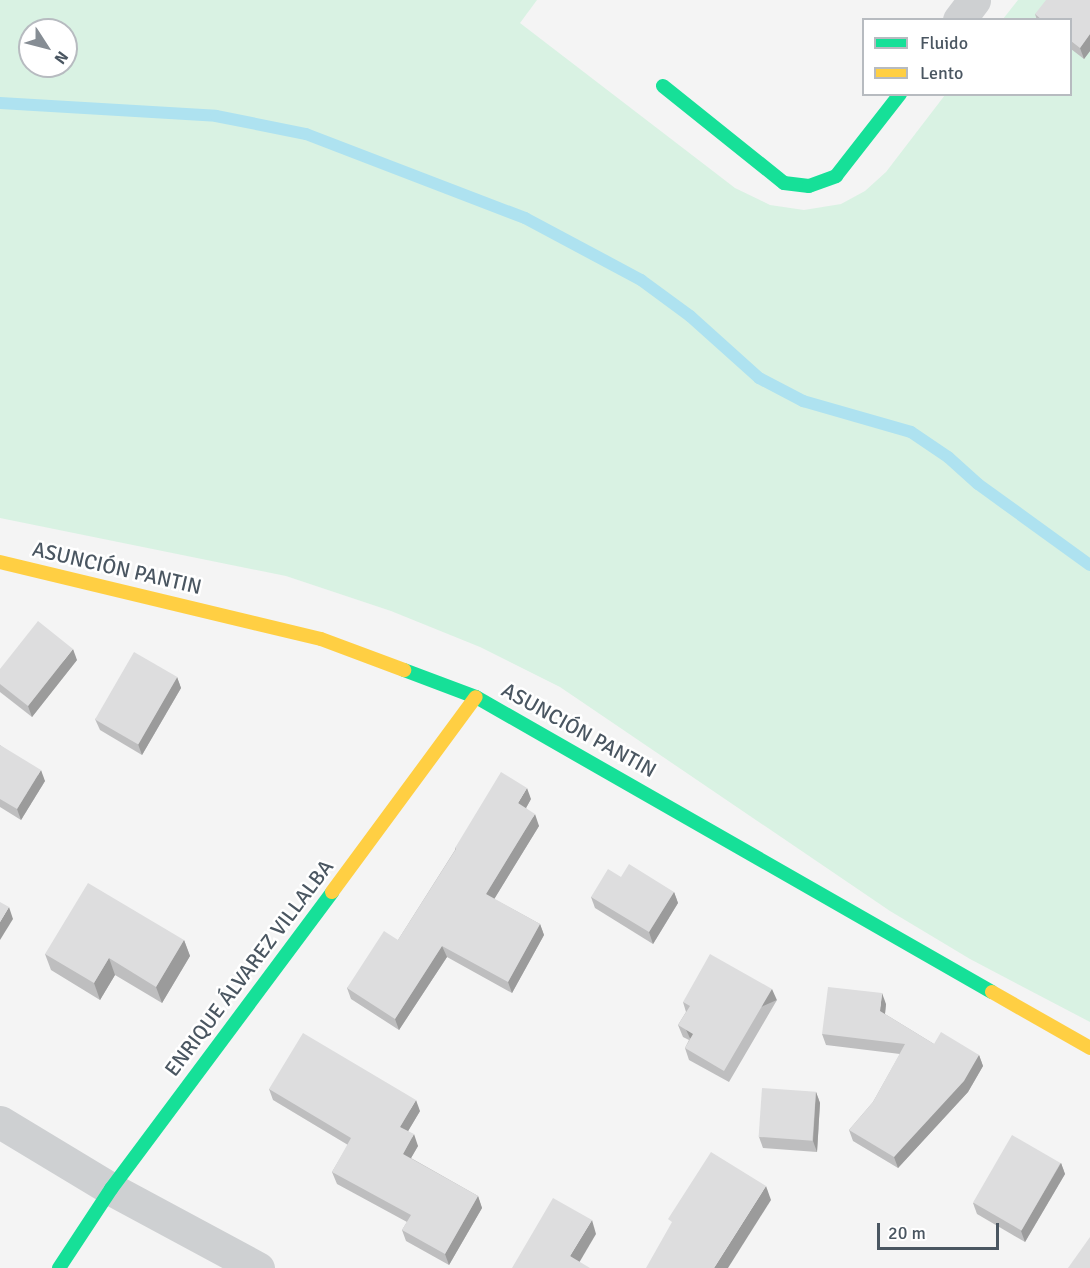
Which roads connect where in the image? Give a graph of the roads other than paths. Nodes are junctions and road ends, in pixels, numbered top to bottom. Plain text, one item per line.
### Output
1 (974, 0) edge
2 (960, 18) edge
3 (663, 86) dead end
4 (898, 96) edge
5 (0, 562) edge
6 (476, 697) junction
7 (1090, 1048) edge
8 (0, 1122) edge
9 (111, 1189) junction
10 (59, 1268) edge
11 (258, 1268) edge

1 - 2 street
3 - 4 street
5 - 6 street, ASUNCIÓN PANTIN
6 - 7 street, ASUNCIÓN PANTIN
6 - 9 street, ENRIQUE ÁLVAREZ VILLALBA
8 - 9 street
9 - 10 street, ENRIQUE ÁLVAREZ VILLALBA
9 - 11 street

